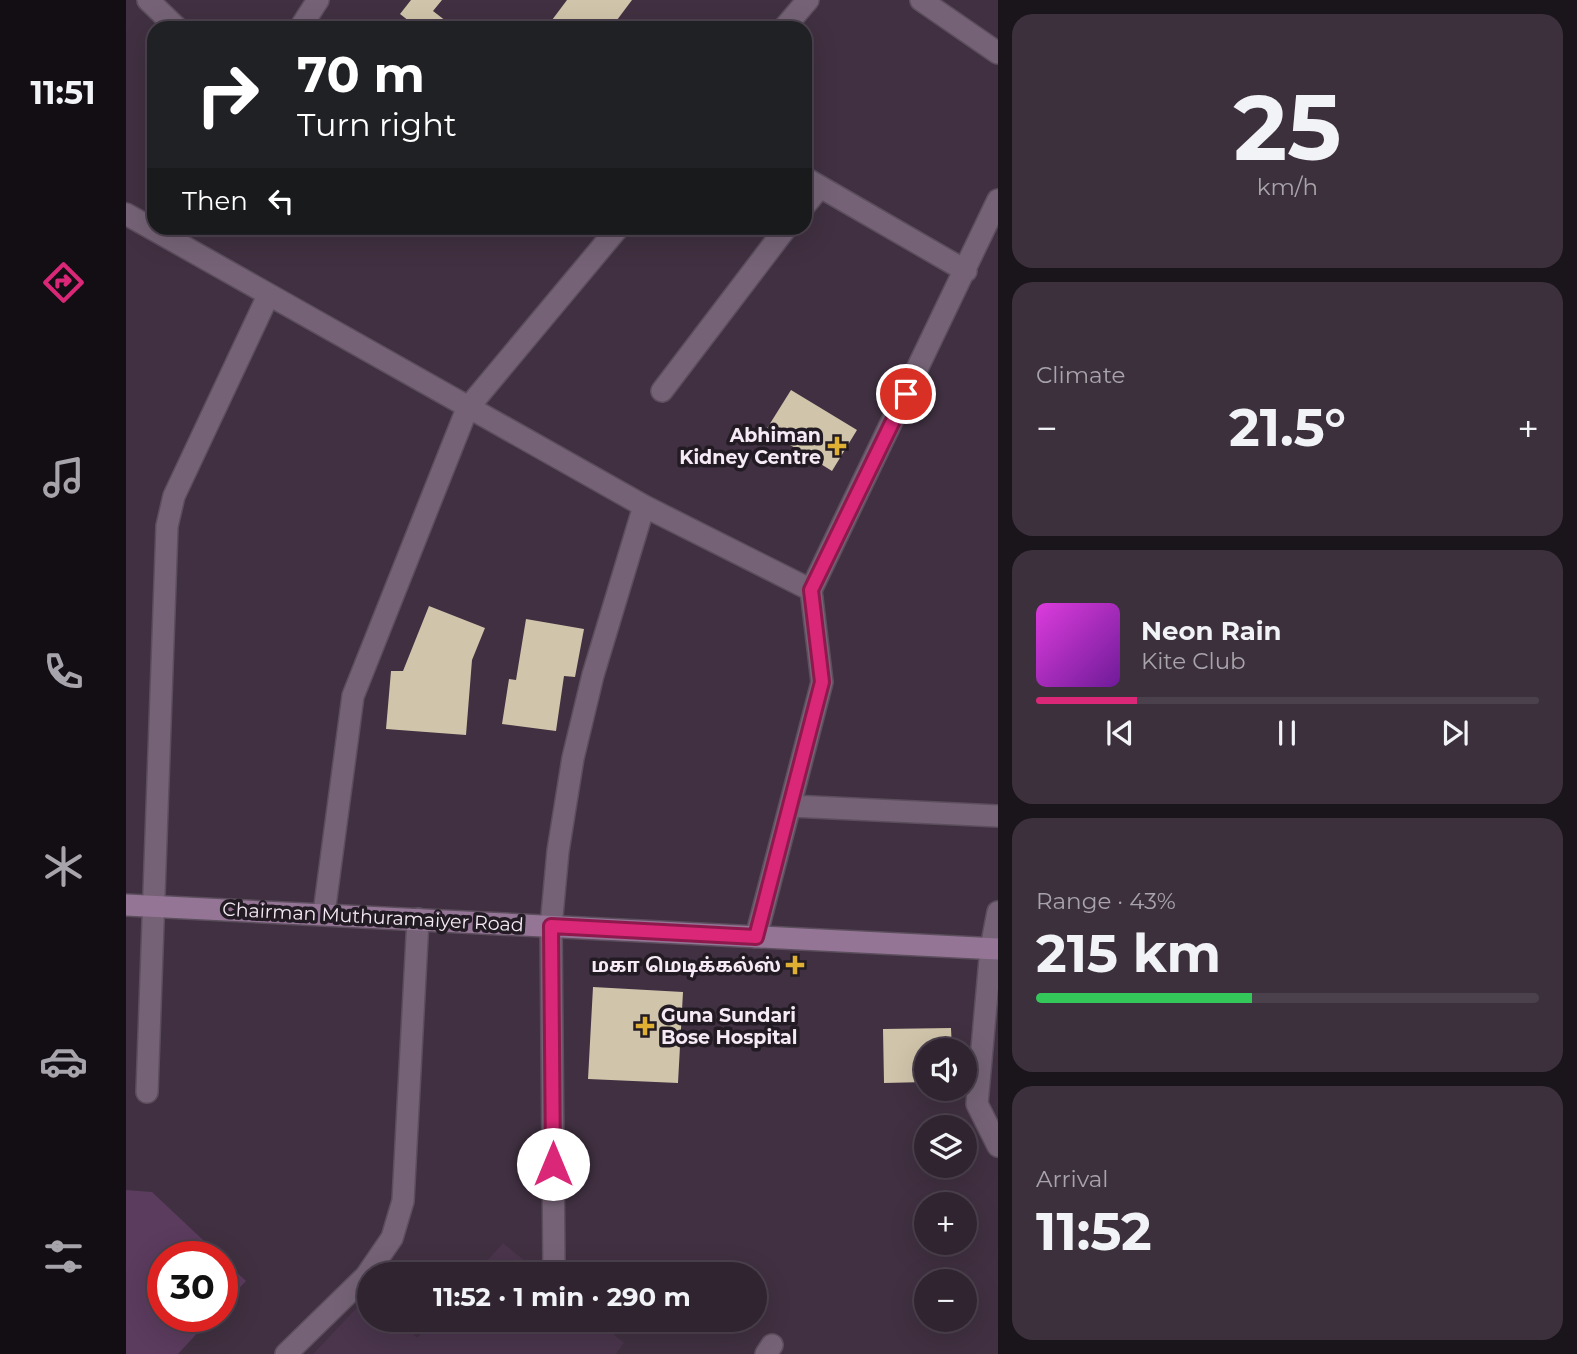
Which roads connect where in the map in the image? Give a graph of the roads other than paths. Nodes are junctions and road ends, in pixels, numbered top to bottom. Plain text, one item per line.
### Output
1 (148, 0) edge
2 (318, 0) edge
3 (808, 0) edge
4 (921, 0) edge
5 (170, 21) edge
6 (304, 21) edge
7 (790, 21) edge
8 (998, 52) edge
9 (813, 183) edge
10 (998, 200) edge
11 (126, 214) edge
12 (147, 223) edge
13 (172, 235) edge
14 (612, 235) edge
15 (781, 235) edge
16 (966, 271) junction
17 (268, 296) junction
18 (662, 391) dead end
19 (467, 409) junction
20 (644, 506) junction
21 (811, 590) junction
22 (792, 806) junction
23 (998, 816) edge
24 (126, 905) edge
25 (153, 907) junction
26 (998, 912) edge
27 (324, 913) junction
28 (418, 919) junction
29 (551, 926) junction
30 (756, 937) junction
31 (994, 948) edge
32 (147, 1092) dead end
33 (998, 1146) edge
34 (554, 1262) edge
35 (286, 1354) edge

1 - 5 street
2 - 6 street
3 - 7 street
4 - 8 street
9 - 16 street
10 - 16 street
11 - 12 street
13 - 17 street
14 - 19 street
15 - 18 street
16 - 21 street
17 - 19 street
17 - 25 street
19 - 20 street
19 - 27 street
20 - 21 street
20 - 29 street
21 - 22 street
22 - 23 street
22 - 30 street
24 - 25 street, Chairman Muthuramaiyer Road
25 - 27 street, Chairman Muthuramaiyer Road
25 - 32 street
26 - 31 street
27 - 28 street, Chairman Muthuramaiyer Road
28 - 29 street, Chairman Muthuramaiyer Road
28 - 35 street
29 - 30 street, Chairman Muthuramaiyer Road
29 - 34 street
30 - 31 street, Chairman Muthuramaiyer Road
31 - 33 street

